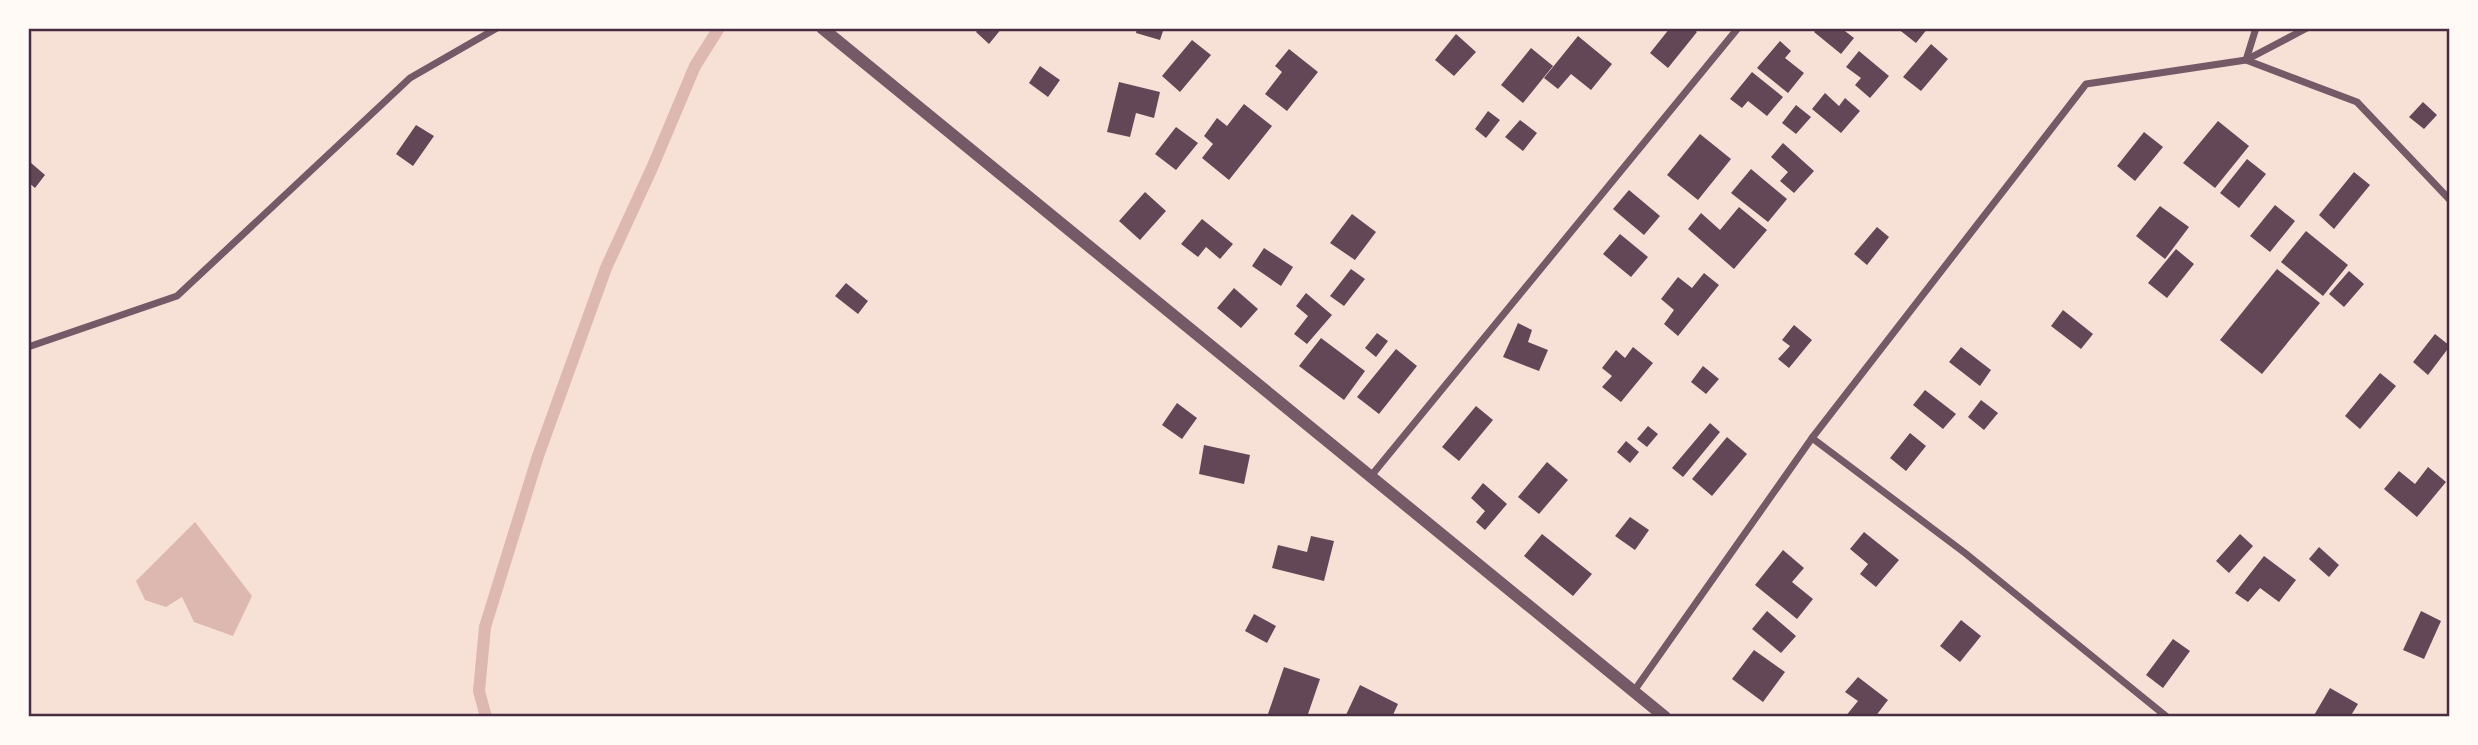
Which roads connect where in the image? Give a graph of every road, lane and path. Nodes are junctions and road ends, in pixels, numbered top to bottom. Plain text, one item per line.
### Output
1 (498, 28) edge
2 (822, 28) edge
3 (1738, 28) edge
4 (2256, 28) edge
5 (2307, 28) edge
6 (2246, 60) junction
7 (2450, 200) edge
8 (28, 347) edge
9 (1812, 438) junction
10 (1371, 476) junction
11 (1634, 691) junction
12 (1665, 717) edge
13 (2167, 717) edge

1 - 8 street
2 - 10 street
3 - 10 street
4 - 6 street
5 - 6 street
6 - 7 street
6 - 9 street
9 - 11 street
9 - 13 street
10 - 11 street
11 - 12 street

